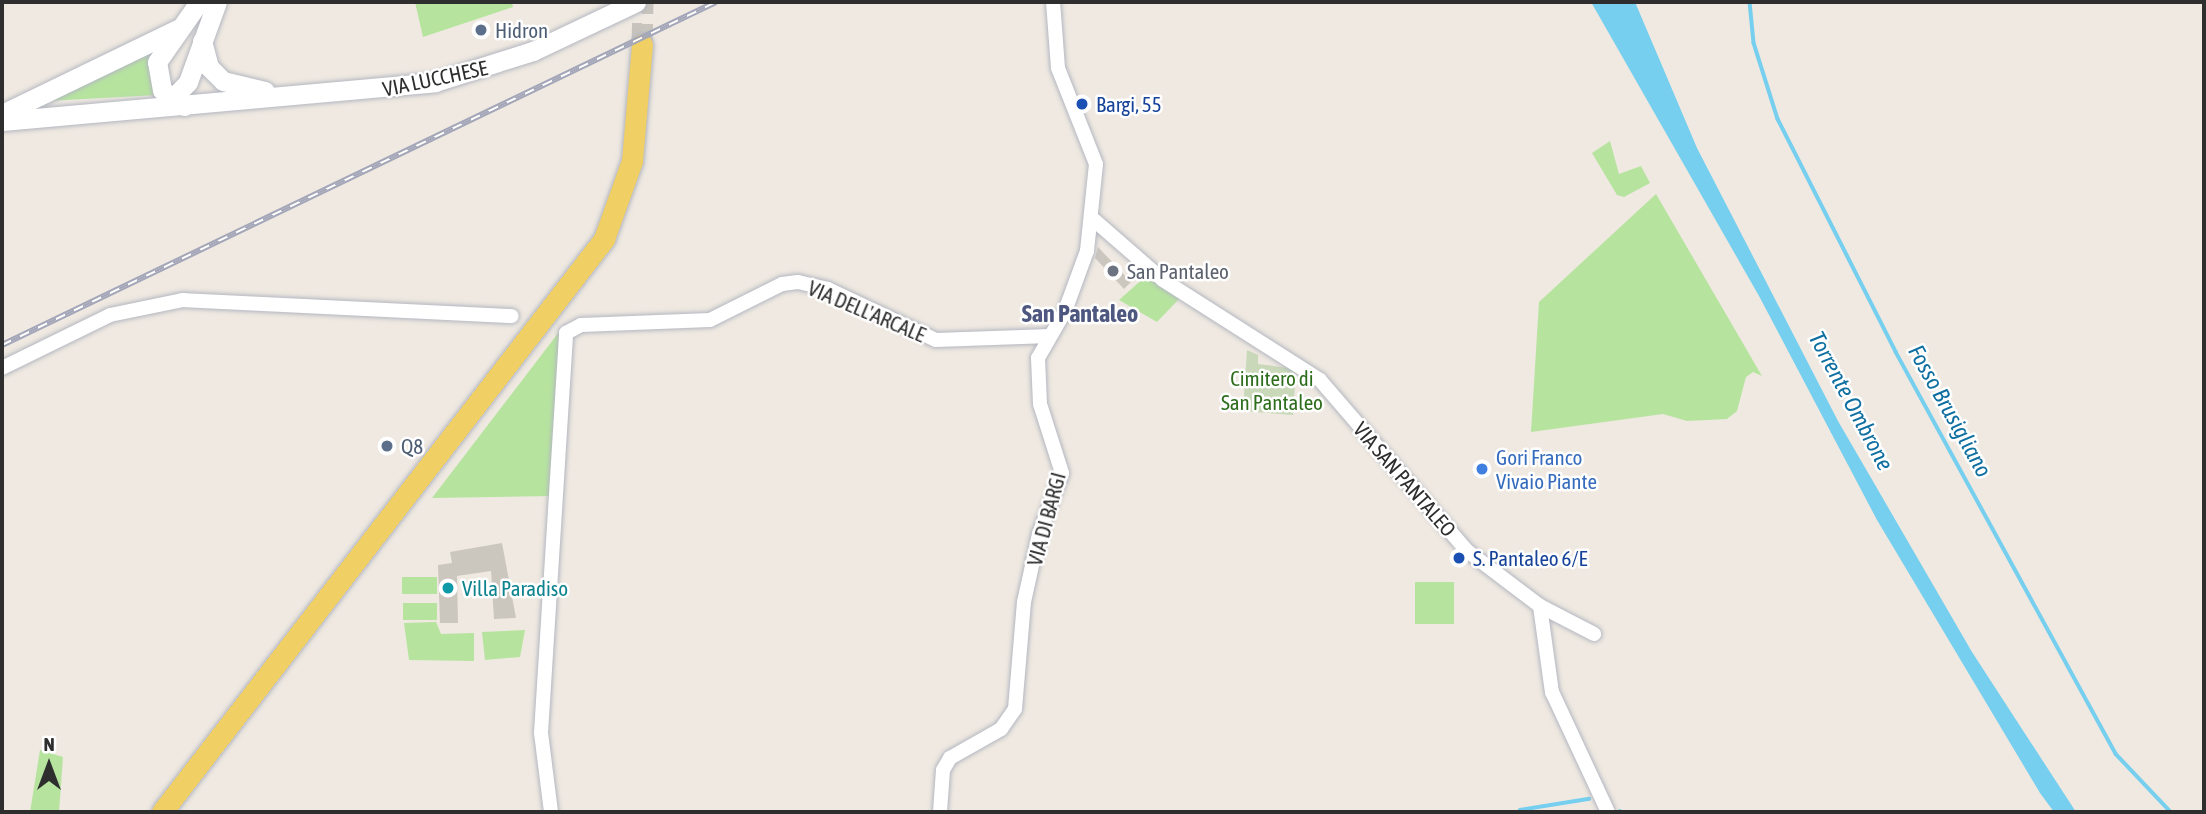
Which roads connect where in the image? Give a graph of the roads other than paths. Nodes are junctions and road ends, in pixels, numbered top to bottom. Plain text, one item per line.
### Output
1 (199, 2) edge
2 (217, 2) edge
3 (636, 2) edge
4 (1053, 2) edge
5 (178, 29) junction
6 (202, 41) junction
7 (642, 44) tunnel mouth
8 (308, 96) junction
9 (174, 104) junction
10 (2, 114) edge
11 (2, 121) edge
12 (1094, 220) junction
13 (512, 316) dead end
14 (1050, 336) junction
15 (2, 368) edge
16 (1541, 606) junction
17 (1594, 634) dead end
18 (162, 812) edge
19 (551, 812) edge
20 (940, 812) edge
21 (1608, 812) edge

1 - 5 street
2 - 6 street
3 - 8 street, VIA LUCCHESE
4 - 12 street, VIA DI BARGI
5 - 9 street
5 - 10 street
6 - 8 street, VIA LUCCHESE
6 - 9 street
7 - 18 main road
8 - 9 street, VIA LUCCHESE
9 - 11 street, VIA LUCCHESE
12 - 14 street, VIA DI BARGI
12 - 16 street, VIA SAN PANTALEO
13 - 15 street
14 - 19 street, VIA DELL'ARCALE
14 - 20 street, VIA DI BARGI
16 - 17 street, VIA SAN PANTALEO
16 - 21 street

